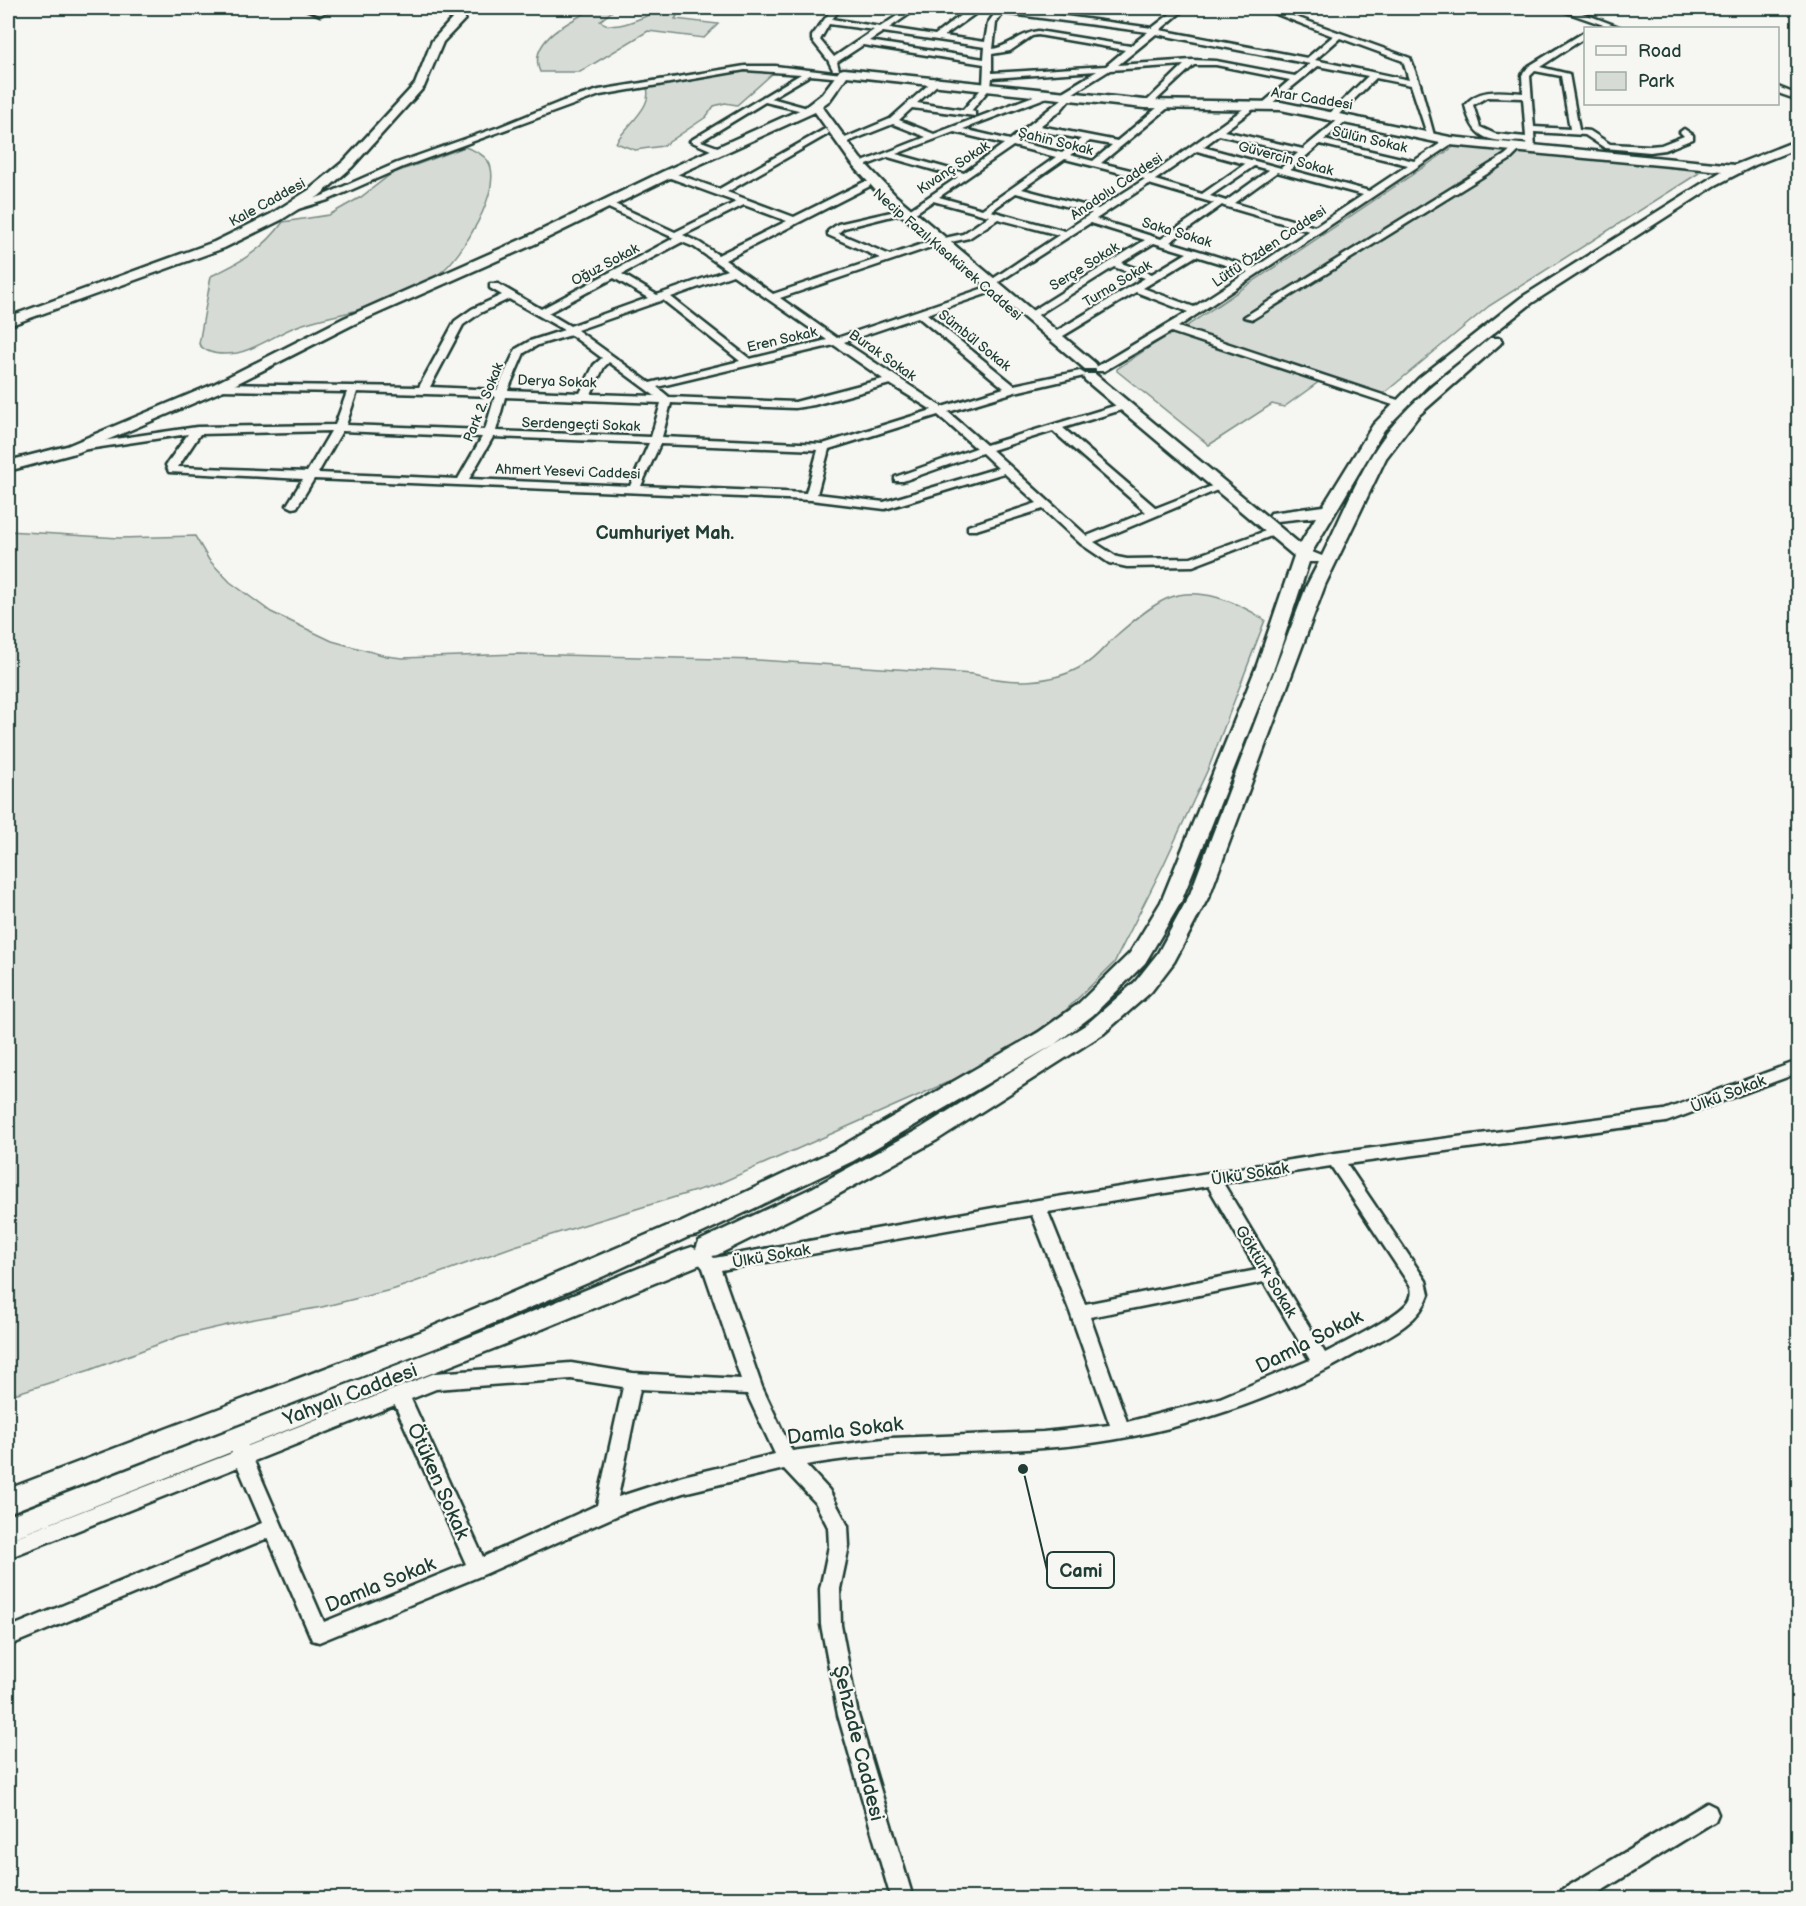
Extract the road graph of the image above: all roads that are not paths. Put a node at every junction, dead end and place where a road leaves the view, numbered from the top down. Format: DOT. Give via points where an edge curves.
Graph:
graph roads {
  1 [pos="307,8"];
  2 [pos="329,8"];
  3 [pos="459,8"];
  4 [pos="837,8"];
  5 [pos="914,8"];
  6 [pos="976,8"];
  7 [pos="1001,8"];
  8 [pos="1182,8"];
  9 [pos="1265,8"];
  10 [pos="1567,13"];
  11 [pos="827,21"];
  12 [pos="1598,27"];
  13 [pos="883,29"];
  14 [pos="1153,30"];
  15 [pos="1340,34"];
  16 [pos="1584,34"];
  17 [pos="937,37"];
  18 [pos="861,42"];
  19 [pos="988,48"];
  20 [pos="1131,49"];
  21 [pos="833,61"];
  22 [pos="988,62"];
  23 [pos="1192,62"];
  24 [pos="1312,62"];
  25 [pos="1110,67"];
  26 [pos="1532,68"];
  27 [pos="809,72"];
  28 [pos="843,74"];
  29 [pos="1374,75"];
  30 [pos="1296,79"];
  31 [pos="936,81"];
  32 [pos="987,81"];
  33 [pos="1416,84"];
  34 [pos="1779,90"];
  35 [pos="1047,94"];
  36 [pos="1065,96"];
  37 [pos="1527,96"];
  38 [pos="1779,98"];
  39 [pos="1798,98"];
  40 [pos="764,99"];
  41 [pos="1149,104"];
  42 [pos="911,105"];
  43 [pos="1166,105"];
  44 [pos="1260,105"];
  45 [pos="1798,106"];
  46 [pos="812,108"];
  47 [pos="965,113"];
  48 [pos="987,116"];
  49 [pos="1338,117"];
  50 [pos="893,121"];
  51 [pos="1032,127"];
  52 [pos="952,129"];
  53 [pos="1530,129"];
  54 [pos="825,132"];
  55 [pos="1218,132"];
  56 [pos="1575,132"];
  57 [pos="1684,132"];
  58 [pos="933,136"];
  59 [pos="1432,137"];
  60 [pos="1089,138"];
  61 [pos="842,141"];
  62 [pos="1319,141"];
  63 [pos="1450,141"];
  64 [pos="1011,143"];
  65 [pos="1119,144"];
  66 [pos="1531,144"];
  67 [pos="1798,144"];
  68 [pos="1196,148"];
  69 [pos="1518,148"];
  70 [pos="720,151"];
  71 [pos="1306,152"];
  72 [pos="1798,153"];
  73 [pos="886,154"];
  74 [pos="1063,156"];
  75 [pos="1252,163"];
  76 [pos="1094,164"];
  77 [pos="1416,164"];
  78 [pos="859,165"];
  79 [pos="1736,169"];
  80 [pos="1280,170"];
  81 [pos="668,174"];
  82 [pos="965,176"];
  83 [pos="1151,180"];
  84 [pos="867,184"];
  85 [pos="1015,190"];
  86 [pos="719,193"];
  87 [pos="1370,194"];
  88 [pos="1203,197"];
  89 [pos="932,198"];
  90 [pos="743,202"];
  91 [pos="1224,203"];
  92 [pos="607,204"];
  93 [pos="291,208"];
  94 [pos="983,212"];
  95 [pos="902,213"];
  96 [pos="1101,213"];
  97 [pos="997,215"];
  98 [pos="1090,220"];
  99 [pos="796,221"];
  100 [pos="1316,230"];
  101 [pos="1068,235"];
  102 [pos="679,236"];
  103 [pos="1158,241"];
  104 [pos="937,243"];
  105 [pos="1195,252"];
  106 [pos="889,258"];
  107 [pos="719,259"];
  108 [pos="1113,264"];
  109 [pos="735,271"];
  110 [pos="1255,271"];
  111 [pos="615,274"];
  112 [pos="1153,277"];
  113 [pos="494,286"];
  114 [pos="990,287"];
  115 [pos="1135,288"];
  116 [pos="510,295"];
  117 [pos="660,297"];
  118 [pos="774,297"];
  119 [pos="1195,311"];
  120 [pos="541,313"];
  121 [pos="919,313"];
  122 [pos="1029,316"];
  123 [pos="1250,317"];
  124 [pos="8,322"];
  125 [pos="1170,328"];
  126 [pos="571,330"];
  127 [pos="1054,337"];
  128 [pos="837,341"];
  129 [pos="609,357"];
  130 [pos="748,363"];
  131 [pos="1090,371"];
  132 [pos="891,380"];
  133 [pos="649,386"];
  134 [pos="219,387"];
  135 [pos="353,389"];
  136 [pos="1012,389"];
  137 [pos="423,390"];
  138 [pos="501,393"];
  139 [pos="584,397"];
  140 [pos="667,400"];
  141 [pos="1400,404"];
  142 [pos="1124,406"];
  143 [pos="939,410"];
  144 [pos="1056,427"];
  145 [pos="339,428"];
  146 [pos="197,430"];
  147 [pos="489,435"];
  148 [pos="655,442"];
  149 [pos="824,447"];
  150 [pos="984,448"];
  151 [pos="73,449"];
  152 [pos="8,466"];
  153 [pos="1006,469"];
  154 [pos="310,475"];
  155 [pos="899,479"];
  156 [pos="462,482"];
  157 [pos="1221,486"];
  158 [pos="634,489"];
  159 [pos="811,496"];
  160 [pos="1044,504"];
  161 [pos="293,505"];
  162 [pos="1328,510"];
  163 [pos="1154,513"];
  164 [pos="1276,524"];
  165 [pos="972,528"];
  166 [pos="1085,542"];
  167 [pos="1307,547"];
  168 [pos="1331,552"];
  169 [pos="1798,1067"];
  170 [pos="1335,1159"];
  171 [pos="1212,1179"];
  172 [pos="1038,1207"];
  173 [pos="684,1230"];
  174 [pos="703,1256"];
  175 [pos="1269,1274"];
  176 [pos="1079,1312"];
  177 [pos="1322,1364"];
  178 [pos="633,1382"];
  179 [pos="753,1387"];
  180 [pos="400,1395"];
  181 [pos="1121,1431"];
  182 [pos="239,1448"];
  183 [pos="787,1460"];
  184 [pos="8,1501"];
  185 [pos="605,1511"];
  186 [pos="273,1527"];
  187 [pos="8,1528"];
  188 [pos="8,1549"];
  189 [pos="478,1568"];
  190 [pos="8,1638"];
  191 [pos="1707,1814"];
  192 [pos="902,1899"];
  193 [pos="1570,1899"];
  1 -- 2 [label="street" via="320,13"];
  3 -- 93 [label="street, Kale Caddesi" via="459,19 436,45 420,85 340,173"];
  4 -- 11 [label="street"];
  5 -- 13 [label="street"];
  6 -- 7 [label="street"];
  6 -- 17 [label="street"];
  7 -- 14 [label="street"];
  7 -- 19 [label="street" via="990,29"];
  8 -- 14 [label="street, Kıvanç Sokak"];
  9 -- 15 [label="street"];
  10 -- 12 [label="street"];
  11 -- 13 [label="street"];
  11 -- 21 [label="street" via="816,38"];
  13 -- 17 [label="street"];
  13 -- 18 [label="street"];
  14 -- 20 [label="street, Kıvanç Sokak"];
  14 -- 24 [label="street"];
  15 -- 24 [label="street, Anadolu Caddesi"];
  15 -- 33 [label="street" via="1405,58"];
  16 -- 26 [label="street"];
  17 -- 19 [label="street"];
  18 -- 21 [label="street"];
  18 -- 22 [label="street"];
  19 -- 20 [label="street" via="1007,49 1038,33"];
  19 -- 22 [label="street"];
  20 -- 25 [label="street, Kıvanç Sokak"];
  21 -- 28 [label="street"];
  22 -- 32 [label="street"];
  23 -- 25 [label="street"];
  23 -- 30 [label="street"];
  23 -- 41 [label="street"];
  24 -- 29 [label="street"];
  24 -- 30 [label="street, Anadolu Caddesi"];
  25 -- 32 [label="street"];
  25 -- 36 [label="street, Kıvanç Sokak"];
  26 -- 37 [label="street" via="1526,77"];
  26 -- 56 [label="street" via="1565,74"];
  27 -- 28 [label="street"];
  27 -- 40 [label="street"];
  27 -- 93 [label="street" via="739,69 592,95"];
  28 -- 31 [label="street, Arar Caddesi"];
  28 -- 46 [label="street"];
  29 -- 33 [label="street"];
  29 -- 49 [label="street, Serçe Sokak"];
  30 -- 44 [label="street, Anadolu Caddesi"];
  31 -- 32 [label="street, Arar Caddesi"];
  31 -- 42 [label="street"];
  32 -- 35 [label="street, Arar Caddesi"];
  32 -- 47 [label="street"];
  33 -- 59 [label="street"];
  34 -- 39 [label="street"];
  35 -- 36 [label="street, Arar Caddesi"];
  35 -- 48 [label="street"];
  36 -- 41 [label="street, Arar Caddesi"];
  36 -- 51 [label="street, Kıvanç Sokak" via="1061,105"];
  37 -- 53 [label="street"];
  37 -- 66 [label="street" via="1484,95 1469,105 1477,129"];
  38 -- 45 [label="street"];
  40 -- 46 [label="street"];
  40 -- 70 [label="street" via="694,141"];
  41 -- 43 [label="street, Arar Caddesi"];
  42 -- 47 [label="street"];
  42 -- 50 [label="street"];
  43 -- 44 [label="street, Arar Caddesi"];
  43 -- 65 [label="street"];
  44 -- 49 [label="street, Arar Caddesi"];
  44 -- 55 [label="street, Anadolu Caddesi"];
  46 -- 54 [label="street, Necip Fazıl Kısakürek Caddesi"];
  46 -- 61 [label="street, Necip Fazıl Kısakürek Caddesi"];
  46 -- 70 [label="street"];
  47 -- 48 [label="street"];
  48 -- 52 [label="street"];
  49 -- 59 [label="street, Arar Caddesi"];
  49 -- 62 [label="street, Serçe Sokak"];
  50 -- 58 [label="street"];
  50 -- 61 [label="street"];
  51 -- 60 [label="street"];
  51 -- 64 [label="street, Kıvanç Sokak"];
  52 -- 58 [label="street"];
  52 -- 64 [label="street, Şahin Sokak"];
  53 -- 56 [label="street"];
  53 -- 66 [label="street"];
  54 -- 84 [label="street, Necip Fazıl Kısakürek Caddesi"];
  54 -- 86 [label="street"];
  55 -- 68 [label="street, Anadolu Caddesi"];
  55 -- 71 [label="street"];
  56 -- 57 [label="street" via="1591,134 1608,146 1654,149 1690,137"];
  58 -- 73 [label="street"];
  59 -- 63 [label="street, Arar Caddesi"];
  60 -- 65 [label="street"];
  60 -- 74 [label="street"];
  61 -- 78 [label="street, Necip Fazıl Kısakürek Caddesi"];
  62 -- 71 [label="street, Serçe Sokak"];
  62 -- 77 [label="street, Sülün Sokak"];
  63 -- 69 [label="street, Arar Caddesi"];
  63 -- 77 [label="street, Lütfü Özden Caddesi"];
  64 -- 74 [label="street, Şahin Sokak"];
  64 -- 82 [label="street, Kıvanç Sokak"];
  65 -- 76 [label="street"];
  66 -- 69 [label="street, Arar Caddesi"];
  66 -- 79 [label="street, Arar Caddesi"];
  67 -- 79 [label="street, Yahyalı Caddesi"];
  68 -- 75 [label="street, Güvercin Sokak"];
  68 -- 83 [label="street, Anadolu Caddesi"];
  69 -- 123 [label="street"];
  70 -- 81 [label="street"];
  71 -- 80 [label="street, Serçe Sokak"];
  72 -- 168 [label="street, Yahyalı Caddesi" via="1710,195 1564,291 1501,336 1426,400 1378,458"];
  73 -- 78 [label="street"];
  73 -- 82 [label="street"];
  74 -- 76 [label="street, Şahin Sokak"];
  74 -- 85 [label="street"];
  75 -- 80 [label="street, Güvercin Sokak"];
  75 -- 88 [label="street"];
  76 -- 83 [label="street, Şahin Sokak"];
  77 -- 87 [label="street, Lütfü Özden Caddesi"];
  78 -- 95 [label="street, Necip Fazıl Kısakürek Caddesi"];
  79 -- 141 [label="street, Yahyalı Caddesi" via="1660,213 1527,300"];
  80 -- 87 [label="street, Güvercin Sokak"];
  80 -- 91 [label="street, Serçe Sokak"];
  81 -- 86 [label="street"];
  81 -- 92 [label="street"];
  82 -- 89 [label="street, Kıvanç Sokak"];
  83 -- 88 [label="street, Şahin Sokak"];
  83 -- 96 [label="street, Anadolu Caddesi"];
  84 -- 95 [label="street, Necip Fazıl Kısakürek Caddesi"];
  84 -- 99 [label="street"];
  85 -- 94 [label="street"];
  85 -- 96 [label="street"];
  86 -- 90 [label="street"];
  87 -- 100 [label="street, Lütfü Özden Caddesi"];
  88 -- 91 [label="street, Şahin Sokak"];
  89 -- 94 [label="street"];
  89 -- 95 [label="street, Kıvanç Sokak"];
  90 -- 99 [label="street"];
  90 -- 102 [label="street, Oğuz Sokak"];
  91 -- 100 [label="street, Şahin Sokak"];
  91 -- 103 [label="street, Serçe Sokak"];
  92 -- 102 [label="street, Burak Sokak"];
  92 -- 134 [label="street" via="349,321"];
  93 -- 124 [label="street, Kale Caddesi" via="200,253"];
  94 -- 97 [label="street"];
  95 -- 104 [label="street, Necip Fazıl Kısakürek Caddesi"];
  95 -- 106 [label="street, Kıvanç Sokak" via="841,226 831,233"];
  96 -- 98 [label="street, Anadolu Caddesi"];
  97 -- 101 [label="street"];
  97 -- 104 [label="street" via="970,234"];
  98 -- 101 [label="street, Anadolu Caddesi"];
  98 -- 103 [label="street, Saka Sokak"];
  99 -- 107 [label="street"];
  100 -- 110 [label="street, Lütfü Özden Caddesi"];
  101 -- 114 [label="street, Anadolu Caddesi"];
  102 -- 107 [label="street, Burak Sokak"];
  102 -- 111 [label="street, Oğuz Sokak"];
  103 -- 105 [label="street, Saka Sokak"];
  103 -- 108 [label="street, Serçe Sokak"];
  104 -- 106 [label="street"];
  104 -- 114 [label="street, Necip Fazıl Kısakürek Caddesi"];
  105 -- 110 [label="street, Saka Sokak"];
  105 -- 112 [label="street, Turna Sokak"];
  106 -- 118 [label="street"];
  107 -- 109 [label="street, Burak Sokak"];
  108 -- 112 [label="street"];
  108 -- 122 [label="street, Serçe Sokak"];
  109 -- 117 [label="street, Park 2. Sokak"];
  109 -- 118 [label="street, Burak Sokak"];
  110 -- 119 [label="street, Lütfü Özden Caddesi"];
  111 -- 117 [label="street"];
  111 -- 120 [label="street, Oğuz Sokak"];
  112 -- 115 [label="street, Turna Sokak"];
  113 -- 116 [label="street"];
  114 -- 121 [label="street, Eren Sokak"];
  114 -- 122 [label="street, Necip Fazıl Kısakürek Caddesi"];
  114 -- 131 [label="street, Necip Fazıl Kısakürek Caddesi"];
  115 -- 119 [label="street"];
  115 -- 127 [label="street, Turna Sokak"];
  116 -- 120 [label="street"];
  116 -- 137 [label="street" via="459,323"];
  117 -- 126 [label="street, Park 2. Sokak"];
  117 -- 130 [label="street"];
  118 -- 128 [label="street, Burak Sokak"];
  119 -- 125 [label="street, Lütfü Özden Caddesi"];
  120 -- 126 [label="street"];
  121 -- 128 [label="street, Eren Sokak"];
  121 -- 136 [label="street, Sümbül Sokak"];
  122 -- 127 [label="street, Necip Fazıl Kısakürek Caddesi"];
  125 -- 131 [label="street, Lütfü Özden Caddesi"];
  125 -- 141 [label="street"];
  126 -- 129 [label="street"];
  126 -- 138 [label="street, Park 2. Sokak" via="523,349"];
  127 -- 131 [label="street, Necip Fazıl Kısakürek Caddesi"];
  128 -- 130 [label="street, Eren Sokak"];
  128 -- 132 [label="street, Burak Sokak"];
  129 -- 133 [label="street"];
  129 -- 139 [label="street" via="599,364"];
  130 -- 133 [label="street, Eren Sokak"];
  131 -- 136 [label="street, Serdengeçti Sokak"];
  131 -- 142 [label="street, Necip Fazıl Kısakürek Caddesi"];
  131 -- 164 [label="street, Necip Fazıl Kısakürek Caddesi"];
  132 -- 140 [label="street, Derya Sokak" via="801,405"];
  132 -- 143 [label="street, Burak Sokak"];
  133 -- 140 [label="street"];
  134 -- 135 [label="street, Derya Sokak"];
  134 -- 151 [label="street"];
  135 -- 137 [label="street, Derya Sokak"];
  135 -- 145 [label="street"];
  136 -- 143 [label="street, Serdengeçti Sokak"];
  137 -- 138 [label="street, Derya Sokak"];
  138 -- 139 [label="street, Derya Sokak"];
  138 -- 147 [label="street, Park 2. Sokak"];
  139 -- 140 [label="street, Derya Sokak"];
  140 -- 148 [label="street"];
  141 -- 162 [label="street, Yahyalı Caddesi" via="1378,428"];
  142 -- 144 [label="street"];
  142 -- 157 [label="street, Necip Fazıl Kısakürek Caddesi"];
  143 -- 149 [label="street, Serdengeçti Sokak"];
  143 -- 150 [label="street, Burak Sokak"];
  144 -- 150 [label="street"];
  144 -- 163 [label="street"];
  145 -- 146 [label="street, Serdengeçti Sokak"];
  145 -- 147 [label="street, Serdengeçti Sokak"];
  145 -- 154 [label="street"];
  146 -- 151 [label="street, Serdengeçti Sokak"];
  146 -- 154 [label="street, Ahmert Yesevi Caddesi" via="172,465 173,470"];
  147 -- 148 [label="street, Serdengeçti Sokak"];
  147 -- 156 [label="street, Park 2. Sokak"];
  148 -- 149 [label="street, Serdengeçti Sokak"];
  148 -- 158 [label="street"];
  149 -- 159 [label="street"];
  150 -- 153 [label="street, Burak Sokak"];
  150 -- 155 [label="street"];
  151 -- 152 [label="street"];
  153 -- 159 [label="street, Ahmert Yesevi Caddesi" via="885,506"];
  153 -- 160 [label="street, Burak Sokak"];
  154 -- 156 [label="street, Ahmert Yesevi Caddesi"];
  154 -- 161 [label="street"];
  156 -- 158 [label="street, Ahmert Yesevi Caddesi"];
  157 -- 163 [label="street"];
  157 -- 164 [label="street, Necip Fazıl Kısakürek Caddesi"];
  158 -- 159 [label="street, Ahmert Yesevi Caddesi"];
  160 -- 165 [label="street"];
  160 -- 166 [label="street, Burak Sokak"];
  162 -- 164 [label="street"];
  162 -- 167 [label="street, Yahyalı Caddesi"];
  163 -- 166 [label="street"];
  164 -- 166 [label="street, Burak Sokak" via="1193,562 1119,562"];
  164 -- 167 [label="street, Necip Fazıl Kısakürek Caddesi"];
  167 -- 168 [label="street"];
  167 -- 173 [label="street, Yahyalı Caddesi" via="1266,665 1183,877 1154,933 1127,972 1085,1010 1016,1057 845,1155"];
  168 -- 174 [label="street, Yahyalı Caddesi" via="1200,894 1167,957 1143,987 1095,1029 929,1134"];
  169 -- 170 [label="street, Ülkü Sokak" via="1666,1116"];
  170 -- 171 [label="street, Ülkü Sokak"];
  170 -- 177 [label="street, Damla Sokak" via="1420,1286 1422,1295 1414,1308"];
  171 -- 172 [label="street, Ülkü Sokak"];
  171 -- 175 [label="street, Göktürk Sokak"];
  172 -- 174 [label="street, Ülkü Sokak"];
  172 -- 176 [label="street"];
  173 -- 174 [label="street" via="672,1242 675,1252"];
  173 -- 184 [label="street, Yahyalı Caddesi" via="431,1338"];
  174 -- 179 [label="street"];
  174 -- 182 [label="street, Yahyalı Caddesi"];
  175 -- 176 [label="street"];
  175 -- 177 [label="street, Göktürk Sokak"];
  176 -- 181 [label="street"];
  177 -- 181 [label="street, Damla Sokak" via="1212,1408"];
  178 -- 179 [label="street"];
  178 -- 180 [label="street" via="571,1371 435,1381"];
  178 -- 185 [label="street"];
  179 -- 183 [label="street"];
  180 -- 182 [label="street"];
  180 -- 189 [label="street, Ötüken Sokak"];
  181 -- 183 [label="street, Damla Sokak" via="1057,1439 892,1446"];
  182 -- 186 [label="street, Damla Sokak"];
  182 -- 187 [label="street, Yahyalı Caddesi"];
  182 -- 188 [label="street"];
  183 -- 185 [label="street, Damla Sokak" via="691,1483"];
  183 -- 192 [label="street, Şehzade Caddesi" via="817,1489 838,1526 839,1546 830,1589 831,1624 848,1715"];
  185 -- 189 [label="street, Damla Sokak"];
  186 -- 189 [label="street, Damla Sokak" via="318,1633"];
  186 -- 190 [label="street"];
  191 -- 193 [label="street"];
}
